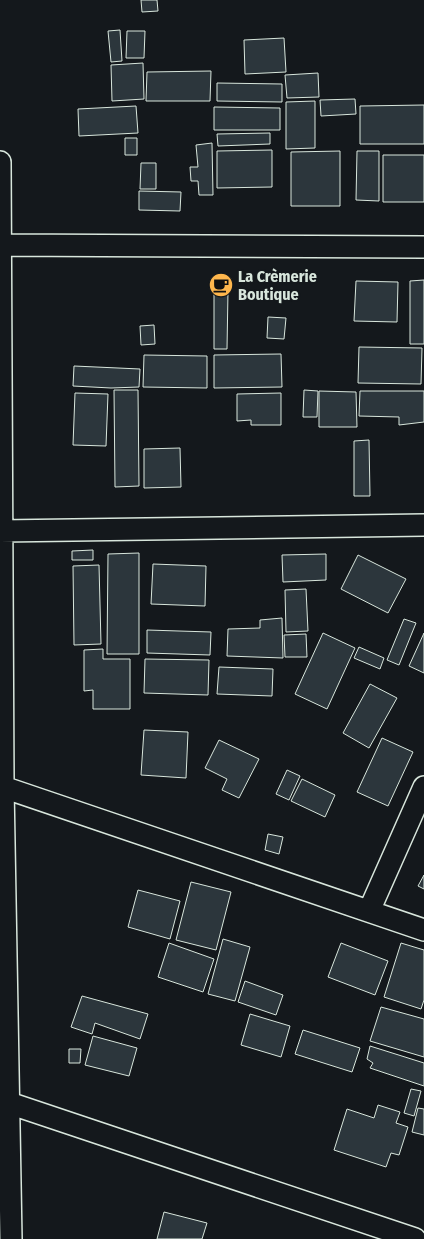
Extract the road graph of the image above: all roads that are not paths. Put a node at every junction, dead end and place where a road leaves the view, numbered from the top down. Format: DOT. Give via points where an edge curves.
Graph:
graph roads {
  1 [pos="0,162"];
  2 [pos="0,245"];
  3 [pos="424,247"];
  4 [pos="424,525"];
  5 [pos="1,531"];
  6 [pos="1,786"];
  7 [pos="424,787"];
  8 [pos="369,912"];
  9 [pos="424,930"];
  10 [pos="4,1102"];
  11 [pos="11,1239"];
  12 [pos="415,1239"];
  1 -- 2 [label="street"];
  2 -- 3 [label="street"];
  2 -- 5 [label="street"];
  4 -- 5 [label="street"];
  5 -- 6 [label="street"];
  6 -- 8 [label="street"];
  6 -- 10 [label="street"];
  7 -- 8 [label="street"];
  8 -- 9 [label="street"];
  10 -- 11 [label="street"];
  10 -- 12 [label="street"];
}
